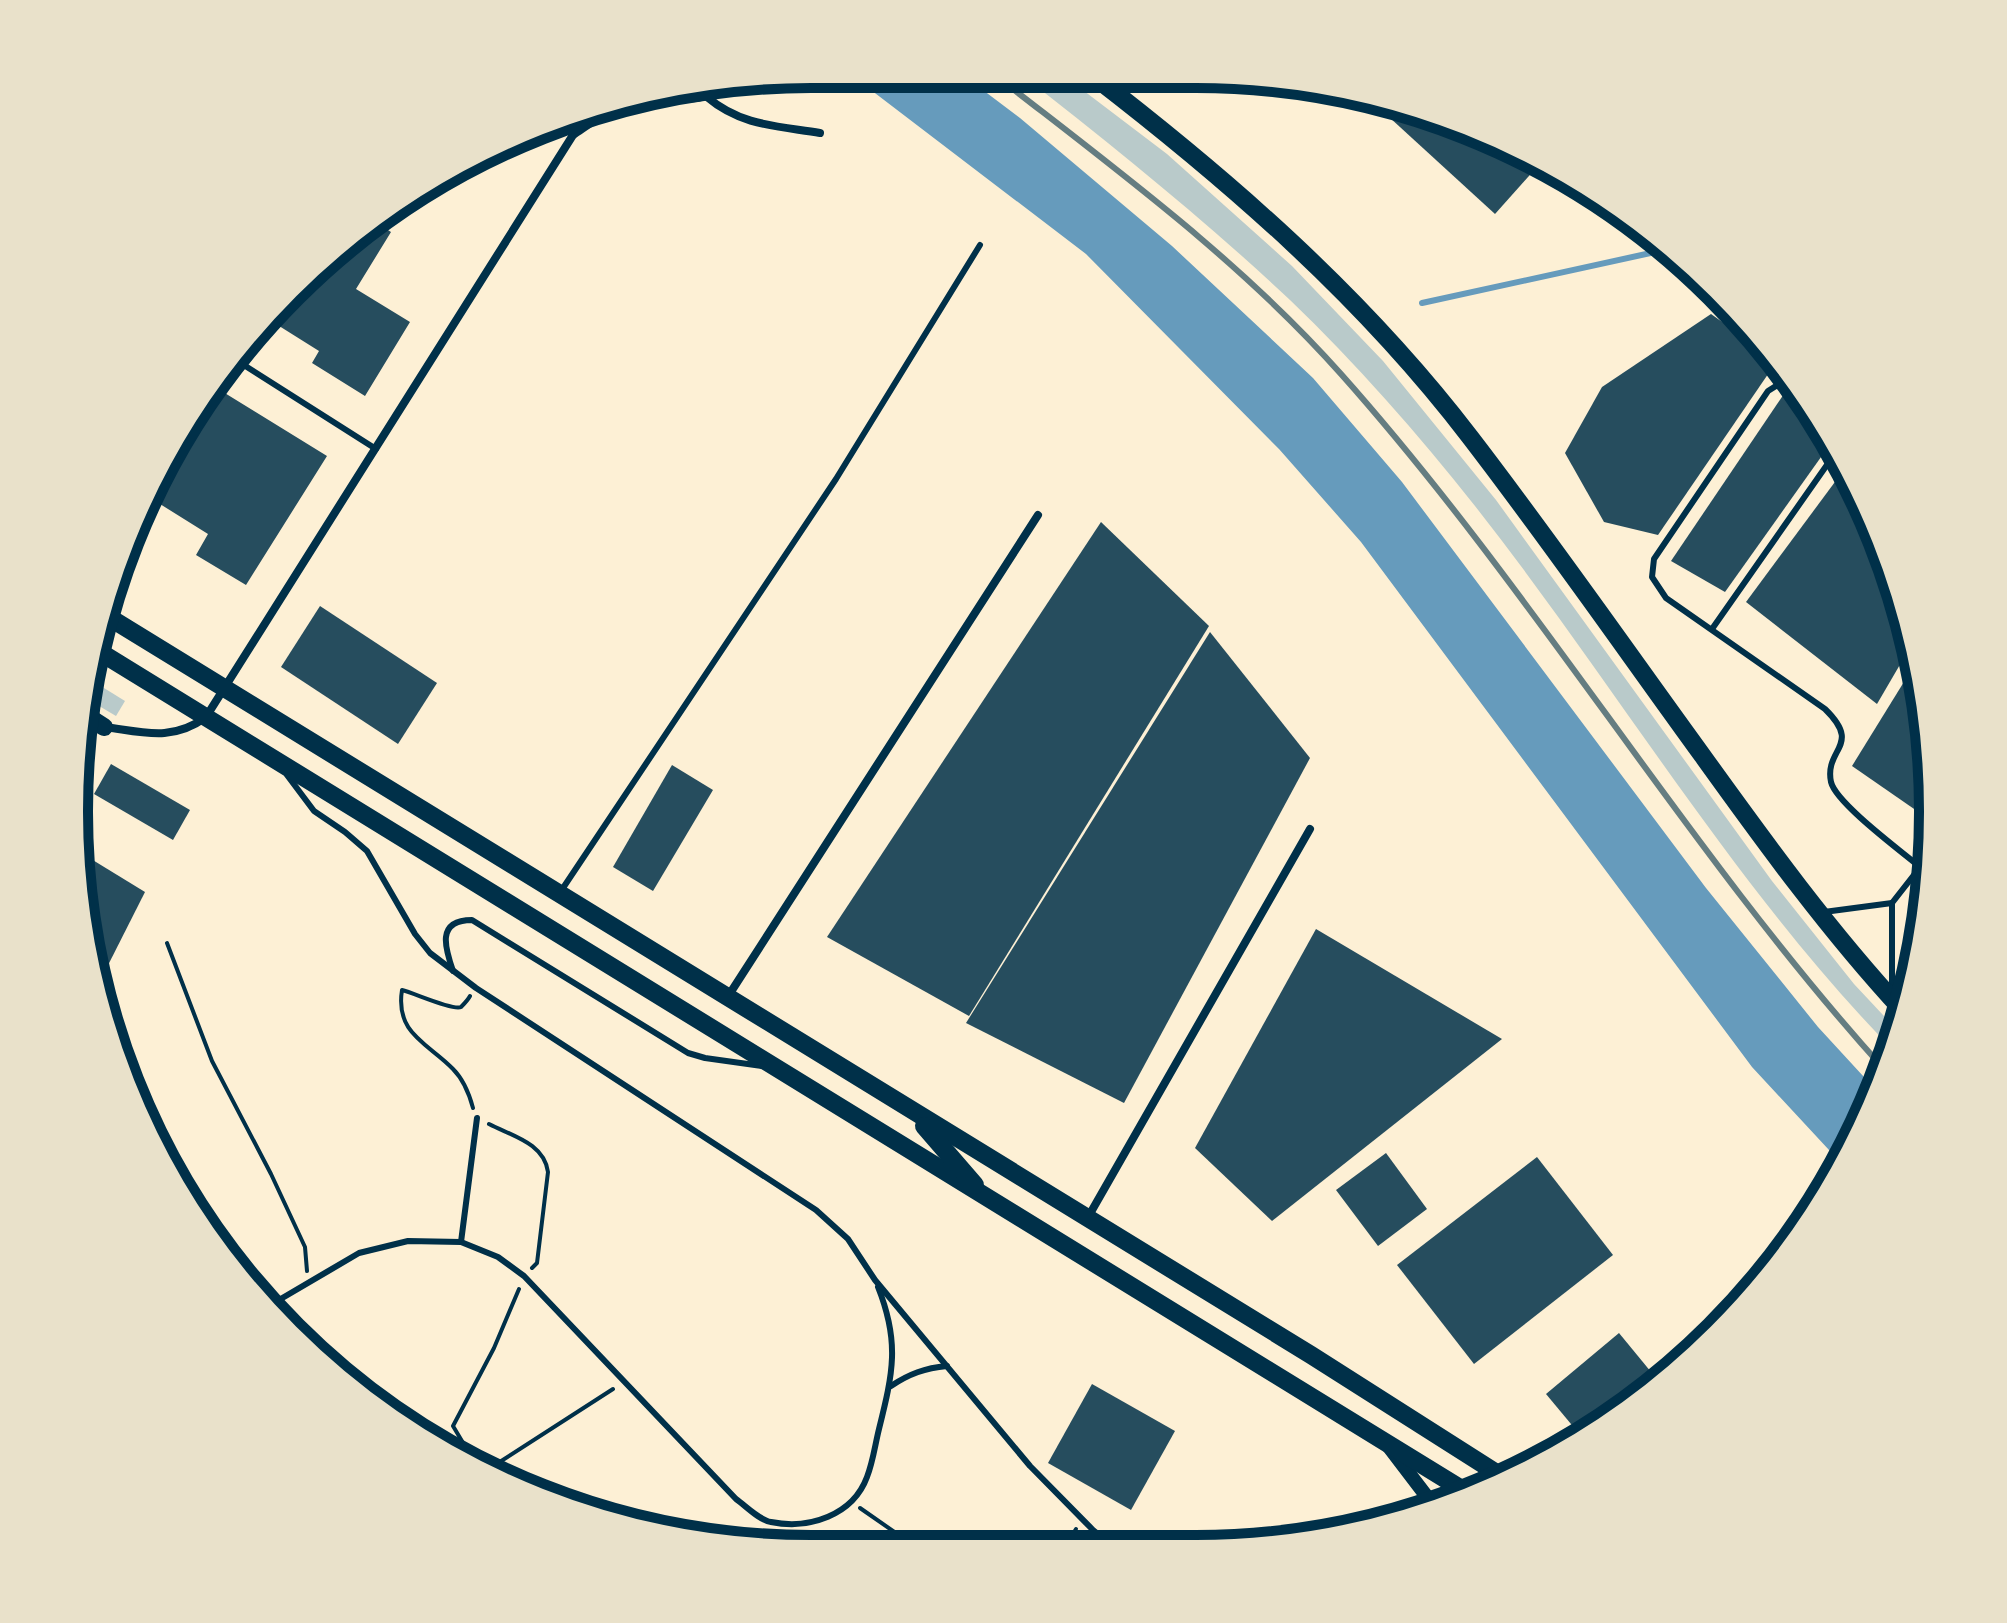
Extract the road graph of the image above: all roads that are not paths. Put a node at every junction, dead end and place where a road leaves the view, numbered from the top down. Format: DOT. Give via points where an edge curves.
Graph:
graph roads {
  1 [pos="1108,88"];
  2 [pos="707,97"];
  3 [pos="686,99"];
  4 [pos="595,121"];
  5 [pos="579,126"];
  6 [pos="820,133"];
  7 [pos="573,135"];
  8 [pos="980,245"];
  9 [pos="243,365"];
  10 [pos="1779,384"];
  11 [pos="376,449"];
  12 [pos="1829,463"];
  13 [pos="1038,515"];
  14 [pos="114,620"];
  15 [pos="1712,629"];
  16 [pos="105,655"];
  17 [pos="224,689"];
  18 [pos="206,717"];
  19 [pos="95,726"];
  20 [pos="271,757"];
  21 [pos="1310,829"];
  22 [pos="1917,864"];
  23 [pos="1916,872"];
  24 [pos="559,894"];
  25 [pos="1892,903"];
  26 [pos="1818,913"];
  27 [pos="453,971"];
  28 [pos="1897,987"];
  29 [pos="727,998"];
  30 [pos="1894,1000"];
  31 [pos="773,1068"];
  32 [pos="911,1111"];
  33 [pos="477,1118"];
  34 [pos="987,1200"];
  35 [pos="1087,1219"];
  36 [pos="461,1242"];
  37 [pos="875,1280"];
  38 [pos="278,1300"];
  39 [pos="947,1366"];
  40 [pos="890,1386"];
  41 [pos="1386,1443"];
  42 [pos="1493,1470"];
  43 [pos="1457,1486"];
  44 [pos="1427,1497"];
  45 [pos="1100,1535"];
  1 -- 26 [label="highway" via="1282,232 1400,352 1469,436"];
  2 -- 3 [label="street"];
  2 -- 6 [label="street" via="749,121"];
  4 -- 7 [label="street"];
  5 -- 7 [label="street"];
  7 -- 11 [label="street"];
  8 -- 24 [label="lane" via="836,479"];
  9 -- 11 [label="lane"];
  10 -- 15 [label="lane" via="1768,391 1654,559 1652,577 1666,598"];
  11 -- 17 [label="street"];
  12 -- 15 [label="lane"];
  13 -- 29 [label="street"];
  14 -- 17 [label="highway"];
  15 -- 22 [label="lane" via="1839,723 1843,740 1831,766 1831,783 1842,801"];
  16 -- 18 [label="highway"];
  17 -- 18 [label="street"];
  17 -- 24 [label="highway"];
  18 -- 19 [label="street" via="169,733"];
  18 -- 20 [label="highway"];
  20 -- 27 [label="lane" via="314,811 367,851 415,934"];
  20 -- 31 [label="highway"];
  21 -- 35 [label="street"];
  23 -- 25 [label="lane"];
  24 -- 29 [label="highway"];
  25 -- 26 [label="lane"];
  25 -- 28 [label="lane"];
  26 -- 30 [label="highway"];
  27 -- 31 [label="lane" via="444,938 460,920 472,920 688,1053"];
  27 -- 37 [label="lane" via="816,1210 848,1239"];
  29 -- 32 [label="highway"];
  31 -- 34 [label="highway"];
  32 -- 34 [label="highway"];
  32 -- 35 [label="highway"];
  33 -- 36 [label="lane"];
  34 -- 41 [label="highway"];
  35 -- 42 [label="highway"];
  36 -- 38 [label="lane" via="408,1241 359,1253"];
  36 -- 40 [label="lane" via="498,1257 524,1276 736,1499 769,1522 807,1524 852,1502 867,1479"];
  37 -- 39 [label="lane"];
  37 -- 40 [label="lane" via="889,1314 894,1351"];
  39 -- 40 [label="lane" via="926,1368"];
  39 -- 45 [label="lane" via="1030,1466"];
  41 -- 43 [label="highway"];
  41 -- 44 [label="street"];
}
